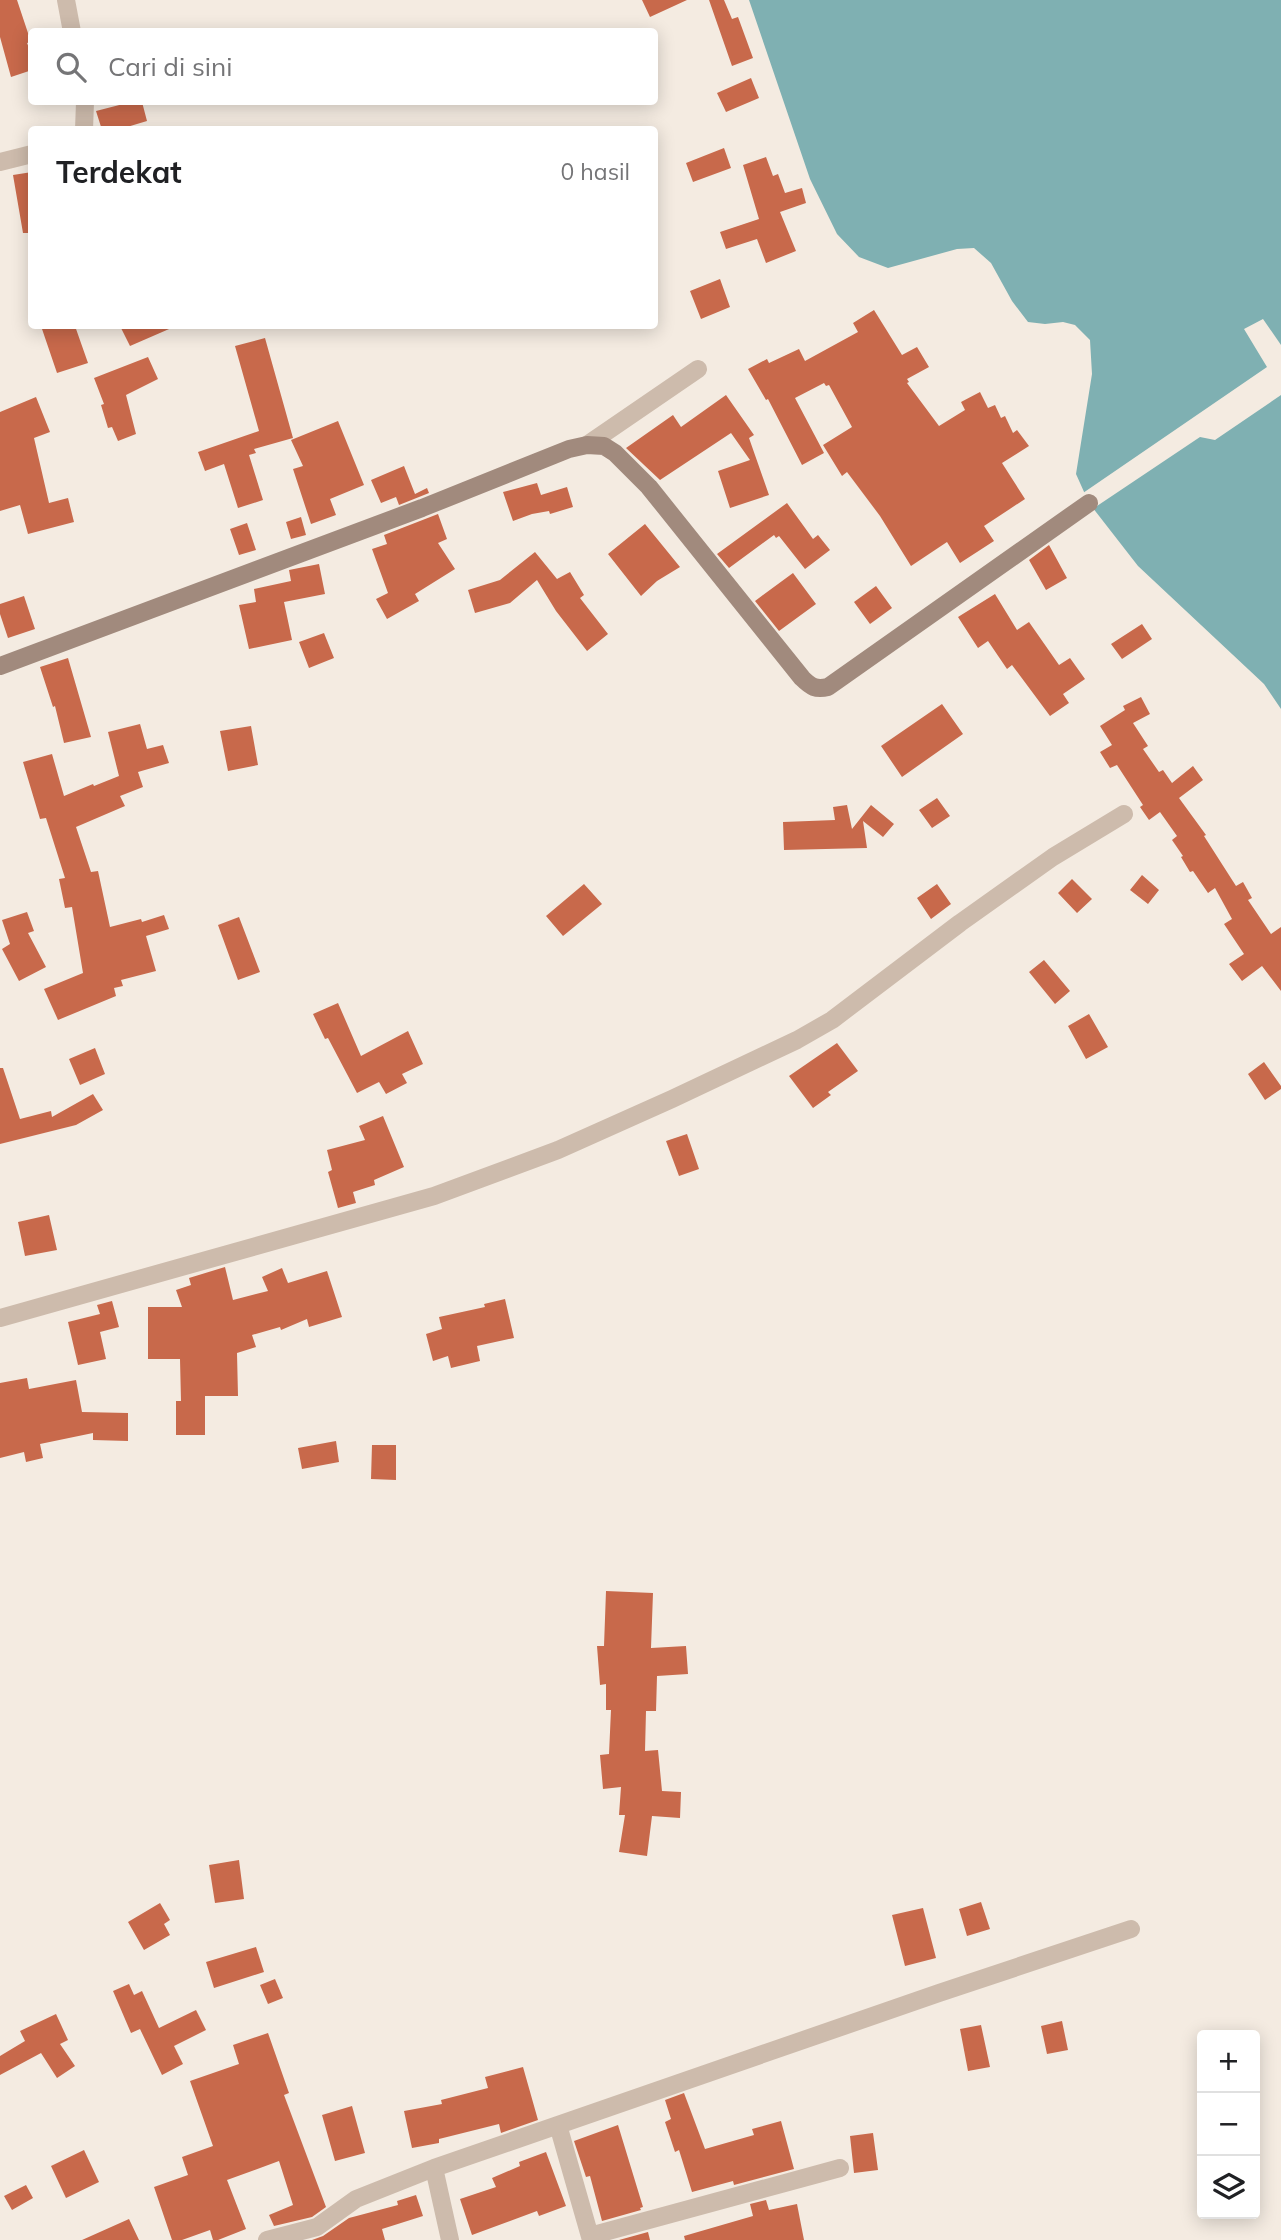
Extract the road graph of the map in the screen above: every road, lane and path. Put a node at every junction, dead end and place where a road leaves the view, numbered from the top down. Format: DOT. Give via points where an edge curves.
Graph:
graph roads {
  1 [pos="66,0"];
  2 [pos="71,28"];
  3 [pos="85,105"];
  4 [pos="84,126"];
  5 [pos="28,155"];
  6 [pos="0,162"];
  7 [pos="698,369"];
  8 [pos="587,444"];
  9 [pos="1089,503"];
  10 [pos="0,666"];
  11 [pos="1124,814"];
  12 [pos="0,1318"];
  13 [pos="1131,1929"];
  14 [pos="558,2125"];
  15 [pos="434,2168"];
  16 [pos="841,2168"];
  17 [pos="591,2238"];
  18 [pos="267,2240"];
  19 [pos="450,2240"];
  1 -- 2 [label="street"];
  3 -- 4 [label="street"];
  5 -- 6 [label="street"];
  7 -- 8 [label="street"];
  8 -- 9 [label="street" via="615,453 649,487 802,678 820,689"];
  8 -- 10 [label="street"];
  11 -- 12 [label="street" via="1034,870 832,1020 672,1099 558,1150 434,1196"];
  13 -- 14 [label="street"];
  14 -- 15 [label="street"];
  14 -- 17 [label="street"];
  15 -- 18 [label="street" via="356,2199 317,2227"];
  15 -- 19 [label="street"];
  16 -- 17 [label="street"];
}
